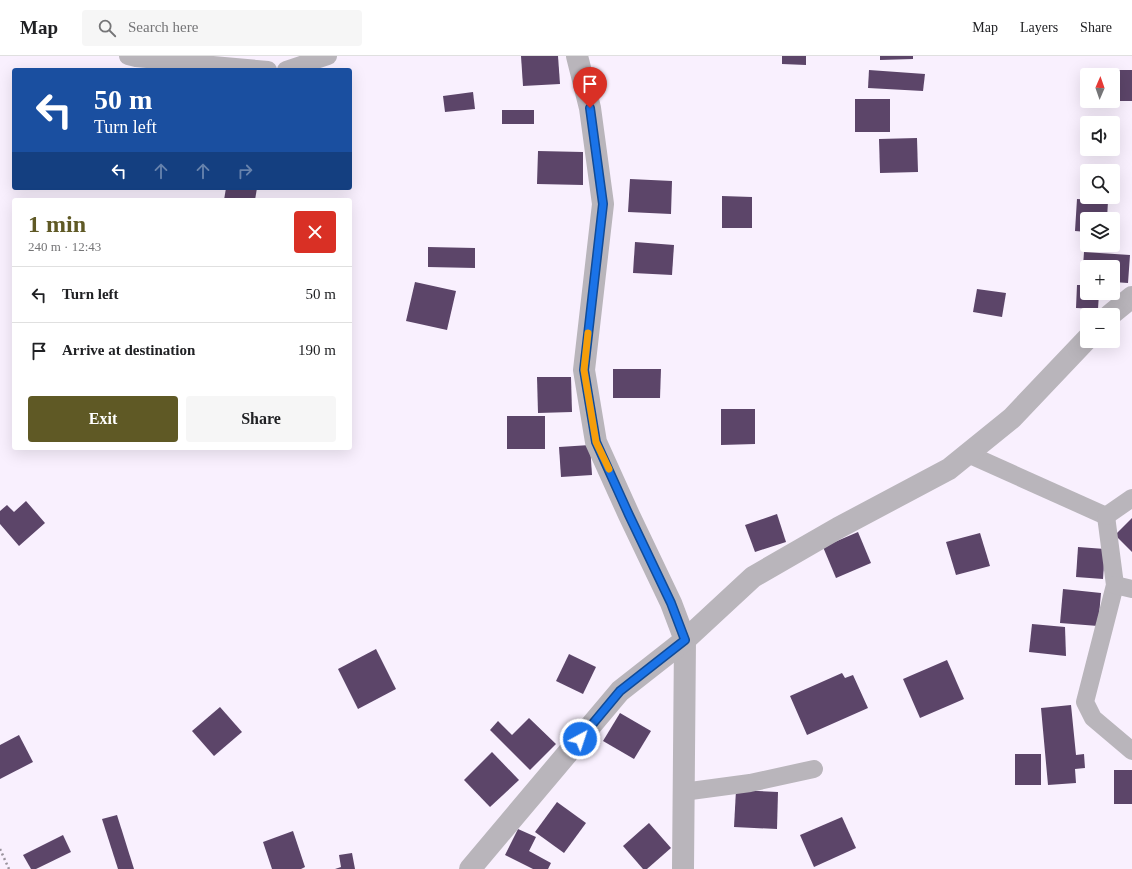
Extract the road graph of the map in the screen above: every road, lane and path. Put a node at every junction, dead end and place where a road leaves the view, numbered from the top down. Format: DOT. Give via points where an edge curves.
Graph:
graph roads {
  1 [pos="128,56"];
  2 [pos="328,56"];
  3 [pos="577,56"];
  4 [pos="246,68"];
  5 [pos="292,68"];
  6 [pos="1132,297"];
  7 [pos="1119,308"];
  8 [pos="1080,346"];
  9 [pos="968,454"];
  10 [pos="1132,498"];
  11 [pos="1106,516"];
  12 [pos="1124,587"];
  13 [pos="685,640"];
  14 [pos="1132,751"];
  15 [pos="814,768"];
  16 [pos="683,792"];
  17 [pos="0,848"];
  18 [pos="9,869"];
  19 [pos="470,869"];
  20 [pos="683,869"];
  1 -- 4 [label="street"];
  2 -- 5 [label="street"];
  3 -- 13 [label="street" via="590,108 603,204 584,370 596,442 671,603"];
  6 -- 7 [label="street"];
  8 -- 9 [label="street" via="1012,418"];
  9 -- 11 [label="street"];
  9 -- 13 [label="street" via="949,469 753,577"];
  10 -- 11 [label="street"];
  11 -- 12 [label="street"];
  12 -- 14 [label="street" via="1085,702 1093,718"];
  13 -- 16 [label="street"];
  13 -- 19 [label="street" via="620,691"];
  15 -- 16 [label="street" via="750,783"];
  16 -- 20 [label="street"];
  17 -- 18 [label="path"];
}
